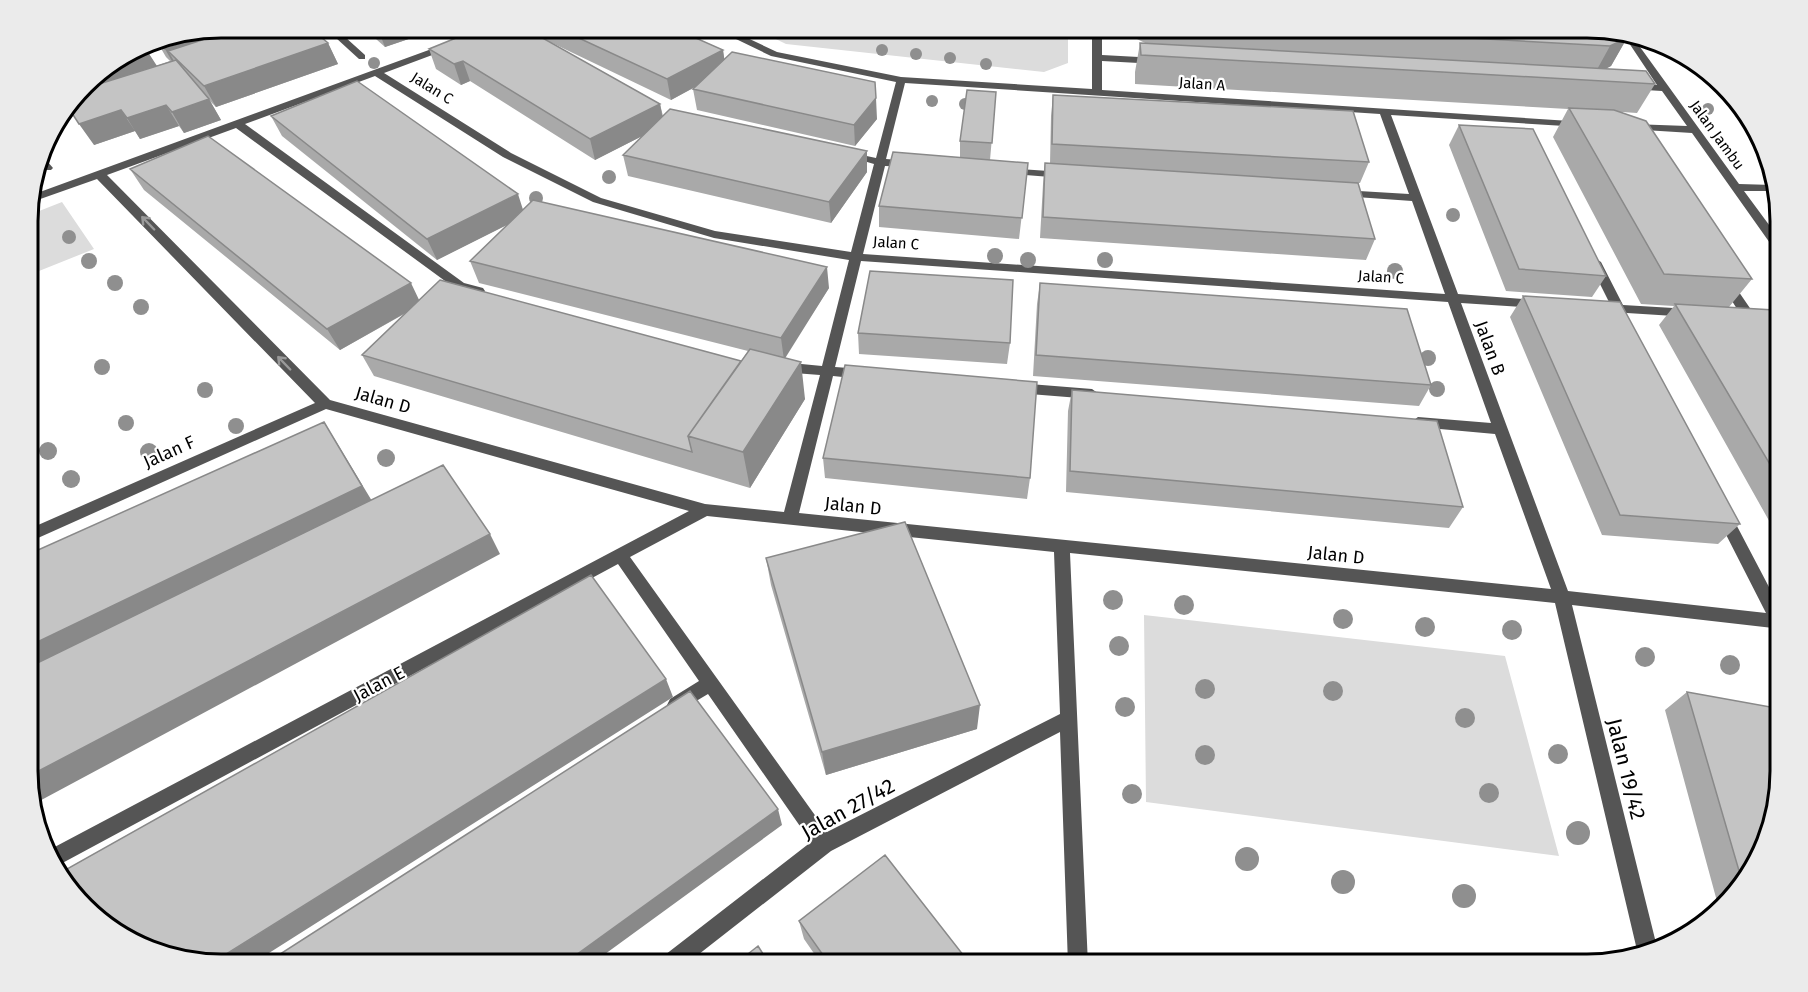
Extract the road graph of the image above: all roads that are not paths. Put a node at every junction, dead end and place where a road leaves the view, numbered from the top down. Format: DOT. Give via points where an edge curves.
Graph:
graph roads {
  1 [pos="341,38"];
  2 [pos="523,38"];
  3 [pos="740,38"];
  4 [pos="1097,38"];
  5 [pos="454,44"];
  6 [pos="1633,44"];
  7 [pos="543,48"];
  8 [pos="362,57"];
  9 [pos="1097,58"];
  10 [pos="1168,62"];
  11 [pos="377,73"];
  12 [pos="901,80"];
  13 [pos="1617,86"];
  14 [pos="1665,88"];
  15 [pos="1097,92"];
  16 [pos="1384,110"];
  17 [pos="236,123"];
  18 [pos="1592,124"];
  19 [pos="1695,130"];
  20 [pos="1627,131"];
  21 [pos="834,152"];
  22 [pos="879,162"];
  23 [pos="927,165"];
  24 [pos="998,170"];
  25 [pos="99,174"];
  26 [pos="1070,175"];
  27 [pos="1737,187"];
  28 [pos="1767,188"];
  29 [pos="1333,193"];
  30 [pos="39,196"];
  31 [pos="1416,198"];
  32 [pos="1770,235"];
  33 [pos="1587,246"];
  34 [pos="856,257"];
  35 [pos="1718,270"];
  36 [pos="494,296"];
  37 [pos="1452,298"];
  38 [pos="1547,304"];
  39 [pos="1594,307"];
  40 [pos="1618,309"];
  41 [pos="1701,314"];
  42 [pos="1748,317"];
  43 [pos="1629,330"];
  44 [pos="769,366"];
  45 [pos="826,371"];
  46 [pos="873,375"];
  47 [pos="1004,386"];
  48 [pos="1110,396"];
  49 [pos="325,404"];
  50 [pos="1406,421"];
  51 [pos="1500,429"];
  52 [pos="1714,497"];
  53 [pos="705,510"];
  54 [pos="790,519"];
  55 [pos="38,532"];
  56 [pos="1062,547"];
  57 [pos="620,555"];
  58 [pos="1562,597"];
  59 [pos="1770,605"];
  60 [pos="1770,623"];
  61 [pos="710,683"];
  62 [pos="660,715"];
  63 [pos="1067,719"];
  64 [pos="824,844"];
  65 [pos="58,856"];
  66 [pos="1646,945"];
  67 [pos="682,954"];
  68 [pos="1078,954"];
  1 -- 8 [label="street"];
  2 -- 7 [label="street"];
  3 -- 12 [label="street, Jalan A" via="774,54"];
  4 -- 9 [label="street"];
  5 -- 11 [label="street"];
  6 -- 14 [label="street, Jalan Jambu"];
  9 -- 10 [label="street, Jalan A"];
  9 -- 15 [label="street"];
  11 -- 17 [label="street"];
  11 -- 34 [label="street, Jalan C" via="507,155 597,200 714,234"];
  12 -- 15 [label="street, Jalan A"];
  12 -- 22 [label="street"];
  13 -- 14 [label="street"];
  14 -- 19 [label="street, Jalan Jambu"];
  15 -- 16 [label="street, Jalan A"];
  16 -- 18 [label="street, Jalan A" via="1527,125"];
  16 -- 31 [label="street, Jalan B"];
  17 -- 25 [label="street"];
  17 -- 36 [label="street" via="460,286"];
  19 -- 20 [label="street"];
  19 -- 27 [label="street, Jalan Jambu"];
  21 -- 22 [label="street"];
  22 -- 23 [label="street"];
  22 -- 34 [label="street"];
  24 -- 26 [label="street"];
  25 -- 30 [label="street"];
  49 -- 25 [label="street, Jalan D, one-way"];
  27 -- 28 [label="street"];
  27 -- 32 [label="street, Jalan Jambu"];
  29 -- 31 [label="street"];
  31 -- 37 [label="street, Jalan B"];
  33 -- 40 [label="street"];
  34 -- 37 [label="street, Jalan C"];
  34 -- 45 [label="street"];
  35 -- 42 [label="street"];
  37 -- 38 [label="street, Jalan C"];
  37 -- 51 [label="street, Jalan B"];
  39 -- 40 [label="street"];
  40 -- 41 [label="street"];
  40 -- 43 [label="street"];
  44 -- 45 [label="street"];
  45 -- 46 [label="street"];
  45 -- 54 [label="street"];
  47 -- 48 [label="street"];
  49 -- 53 [label="street, Jalan D"];
  49 -- 55 [label="street, Jalan F"];
  50 -- 51 [label="street"];
  51 -- 58 [label="street, Jalan B"];
  52 -- 59 [label="street"];
  53 -- 54 [label="street, Jalan D"];
  53 -- 57 [label="street, Jalan E"];
  54 -- 56 [label="street, Jalan D"];
  56 -- 58 [label="street, Jalan D"];
  56 -- 63 [label="street"];
  57 -- 61 [label="street"];
  57 -- 65 [label="street, Jalan E"];
  58 -- 60 [label="street, Jalan D"];
  58 -- 66 [label="street, Jalan 19/42"];
  61 -- 62 [label="street"];
  61 -- 64 [label="street"];
  63 -- 64 [label="street, Jalan 27/42"];
  63 -- 68 [label="street"];
  64 -- 67 [label="street, Jalan 27/42"];
}
